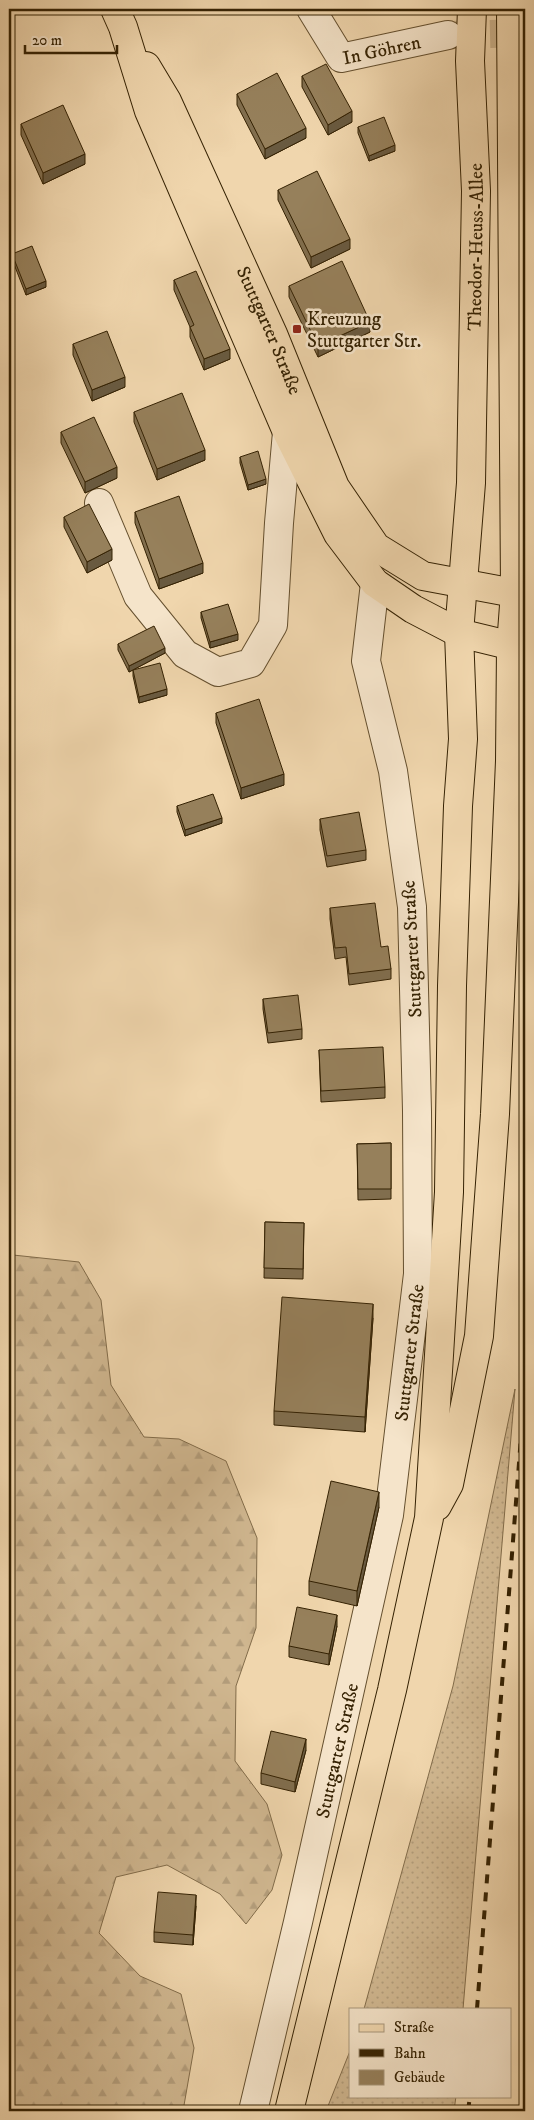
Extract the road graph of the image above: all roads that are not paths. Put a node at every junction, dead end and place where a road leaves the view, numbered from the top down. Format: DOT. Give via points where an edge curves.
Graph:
graph roads {
  1 [pos="311,9"];
  2 [pos="472,9"];
  3 [pos="511,9"];
  4 [pos="119,18"];
  5 [pos="448,35"];
  6 [pos="287,432"];
  7 [pos="99,503"];
  8 [pos="462,583"];
  9 [pos="375,584"];
  10 [pos="520,593"];
  11 [pos="459,633"];
  12 [pos="518,648"];
  13 [pos="430,1518"];
  14 [pos="253,2111"];
  15 [pos="288,2111"];
  1 -- 5 [label="street, In Göhren" via="341,58"];
  2 -- 8 [label="main road, Theodor-Heuss-Allee" via="470,61 476,191 471,483"];
  3 -- 10 [label="main road, Theodor-Heuss-Allee"];
  4 -- 6 [label="main road, Stuttgarter Straße" via="149,111"];
  4 -- 8 [label="main road, Stuttgarter Straße" via="167,101 273,334 335,487 376,547 422,576"];
  6 -- 7 [label="street, Stuttgarter Straße" via="273,626 252,663 218,672 185,654 138,596"];
  6 -- 9 [label="main road, Stuttgarter Straße" via="338,534"];
  8 -- 10 [label="main road, Stuttgarter Straße"];
  8 -- 11 [label="main road, Theodor-Heuss-Allee"];
  9 -- 11 [label="main road, Stuttgarter Straße"];
  9 -- 14 [label="street, Stuttgarter Straße" via="366,661 393,771 412,907 418,1274 389,1515"];
  10 -- 12 [label="main road, Theodor-Heuss-Allee"];
  11 -- 12 [label="main road, Stuttgarter Straße"];
  11 -- 13 [label="main road, Theodor-Heuss-Allee" via="463,739 452,986 449,1192"];
  12 -- 13 [label="main road, Theodor-Heuss-Allee" via="509,780 496,1104 479,1336 449,1484"];
  13 -- 15 [label="main road" via="394,1681"];
}
